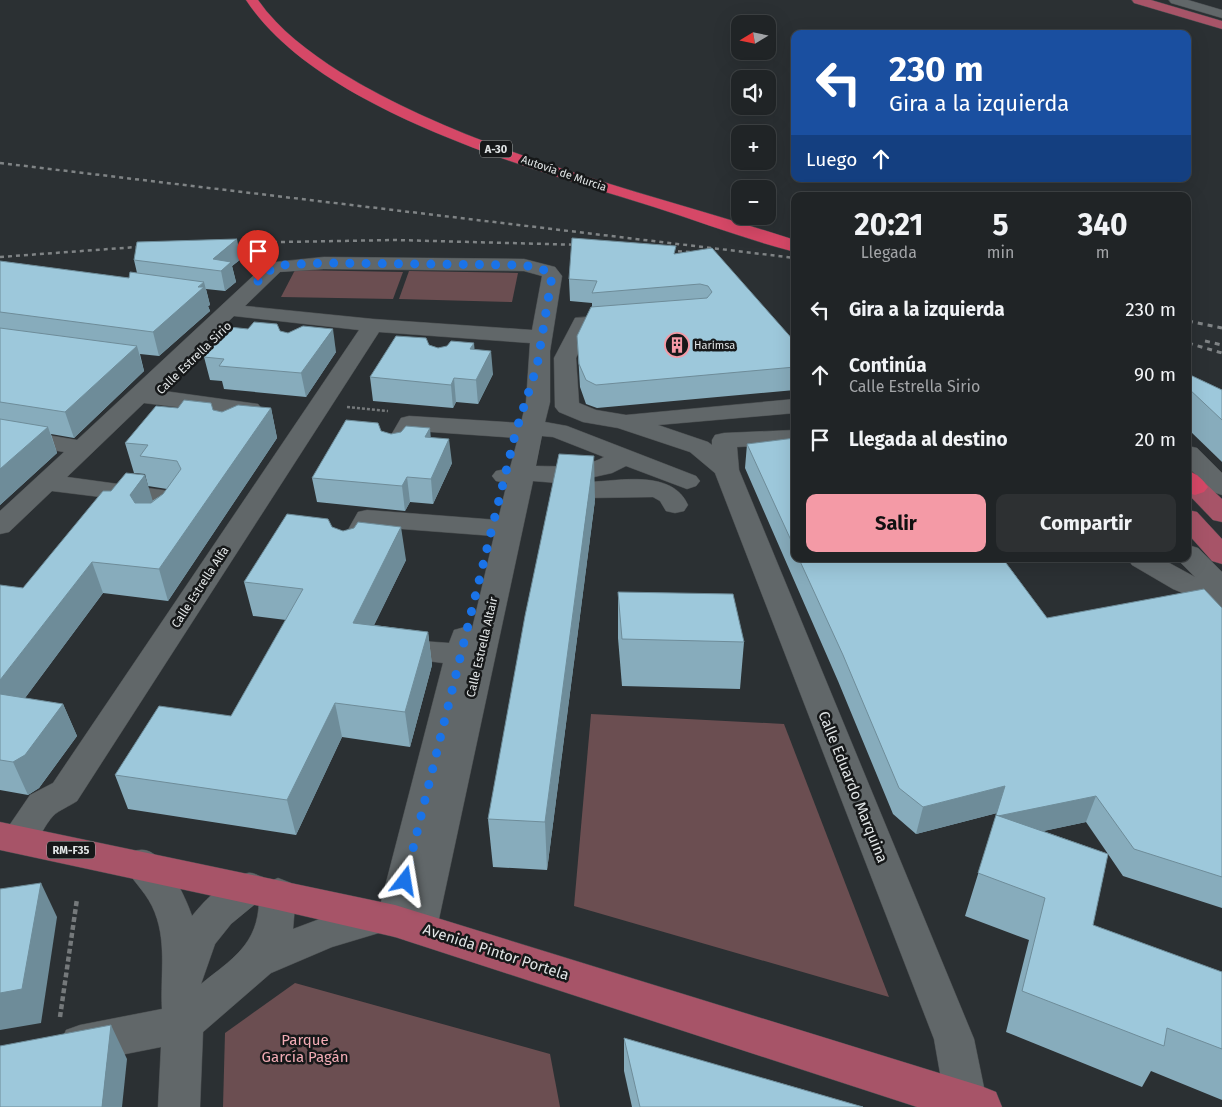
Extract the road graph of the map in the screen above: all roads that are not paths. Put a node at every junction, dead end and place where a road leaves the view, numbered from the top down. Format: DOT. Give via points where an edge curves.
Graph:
graph roads {
  1 [pos="252,0"];
  2 [pos="1138,0"];
  3 [pos="1156,0"];
  4 [pos="1175,0"];
  5 [pos="1222,14"];
  6 [pos="1222,19"];
  7 [pos="288,20"];
  8 [pos="1222,25"];
  9 [pos="731,212"];
  10 [pos="773,225"];
  11 [pos="791,231"];
  12 [pos="791,245"];
  13 [pos="552,276"];
  14 [pos="228,312"];
  15 [pos="640,318"];
  16 [pos="373,325"];
  17 [pos="296,334"];
  18 [pos="457,348"];
  19 [pos="540,351"];
  20 [pos="138,362"];
  21 [pos="168,366"];
  22 [pos="145,396"];
  23 [pos="791,406"];
  24 [pos="622,421"];
  25 [pos="524,429"];
  26 [pos="225,433"];
  27 [pos="0,434"];
  28 [pos="791,437"];
  29 [pos="83,448"];
  30 [pos="401,449"];
  31 [pos="1191,456"];
  32 [pos="624,457"];
  33 [pos="726,470"];
  34 [pos="513,474"];
  35 [pos="561,476"];
  36 [pos="687,481"];
  37 [pos="55,483"];
  38 [pos="1191,483"];
  39 [pos="1222,487"];
  40 [pos="675,505"];
  41 [pos="1222,514"];
  42 [pos="1191,521"];
  43 [pos="147,525"];
  44 [pos="0,526"];
  45 [pos="500,529"];
  46 [pos="0,545"];
  47 [pos="358,554"];
  48 [pos="1222,555"];
  49 [pos="1191,557"];
  50 [pos="1147,562"];
  51 [pos="1222,588"];
  52 [pos="1222,600"];
  53 [pos="407,650"];
  54 [pos="471,655"];
  55 [pos="9,838"];
  56 [pos="141,864"];
  57 [pos="264,891"];
  58 [pos="397,922"];
  59 [pos="257,961"];
  60 [pos="182,1008"];
  61 [pos="53,1038"];
  62 [pos="972,1105"];
  63 [pos="179,1107"];
  1 -- 12 [label="highway, Autovía de Murcia / A-30" via="274,28 315,62 421,121 571,175"];
  2 -- 8 [label="main road"];
  3 -- 6 [label="main road"];
  4 -- 5 [label="street"];
  7 -- 9 [label="highway, Autovía de Murcia / A-30" via="353,70 440,115 608,175"];
  10 -- 11 [label="highway"];
  13 -- 14 [label="street, Calle Estrella Sirio" via="548,271 524,265 296,265"];
  13 -- 19 [label="street, Calle Estrella Altair"];
  14 -- 16 [label="street"];
  14 -- 17 [label="street"];
  14 -- 21 [label="street, Calle Estrella Sirio"];
  14 -- 22 [label="street, Calle Estrella Sirio"];
  15 -- 24 [label="street" via="582,322 565,358 567,407 591,417"];
  16 -- 19 [label="street"];
  16 -- 55 [label="street, Calle Estrella Alfa" via="65,792 42,805"];
  18 -- 19 [label="street"];
  19 -- 25 [label="street, Calle Estrella Altair"];
  20 -- 21 [label="street"];
  21 -- 22 [label="street, Calle Estrella Sirio"];
  22 -- 26 [label="street" via="238,408"];
  22 -- 29 [label="street, Calle Estrella Sirio"];
  22 -- 37 [label="street, Calle Estrella Sirio"];
  23 -- 24 [label="street"];
  24 -- 33 [label="street" via="699,447"];
  25 -- 30 [label="street" via="421,424"];
  25 -- 32 [label="street" via="558,431"];
  25 -- 34 [label="street, Calle Estrella Altair"];
  27 -- 29 [label="street"];
  28 -- 33 [label="street" via="724,440"];
  29 -- 37 [label="street, Calle Estrella Sirio"];
  31 -- 39 [label="street"];
  32 -- 35 [label="street" via="603,468"];
  32 -- 36 [label="street"];
  33 -- 62 [label="street, Calle Eduardo Marquina" via="954,1039"];
  34 -- 35 [label="street"];
  34 -- 45 [label="street, Calle Estrella Altair"];
  35 -- 40 [label="street" via="568,477 578,488 585,490 650,489 666,493 673,498"];
  37 -- 43 [label="street" via="162,498"];
  37 -- 44 [label="street, Calle Estrella Sirio"];
  37 -- 46 [label="street, Calle Estrella Sirio"];
  38 -- 41 [label="main road"];
  42 -- 48 [label="main road"];
  45 -- 47 [label="street" via="384,520"];
  45 -- 54 [label="street, Calle Estrella Altair"];
  49 -- 51 [label="street"];
  50 -- 52 [label="street"];
  53 -- 54 [label="street"];
  54 -- 58 [label="street, Calle Estrella Altair"];
  55 -- 56 [label="main road, Avenida Pintor Portela / RM-F35"];
  56 -- 57 [label="main road, Avenida Pintor Portela"];
  56 -- 60 [label="street" via="170,904 179,932 183,959"];
  57 -- 58 [label="main road, Avenida Pintor Portela"];
  57 -- 59 [label="street" via="278,924"];
  57 -- 60 [label="street" via="225,905 209,921 196,942"];
  58 -- 59 [label="street" via="325,933"];
  58 -- 62 [label="main road, Avenida Pintor Portela"];
  59 -- 60 [label="street"];
  60 -- 61 [label="street"];
  60 -- 63 [label="street"];
}
